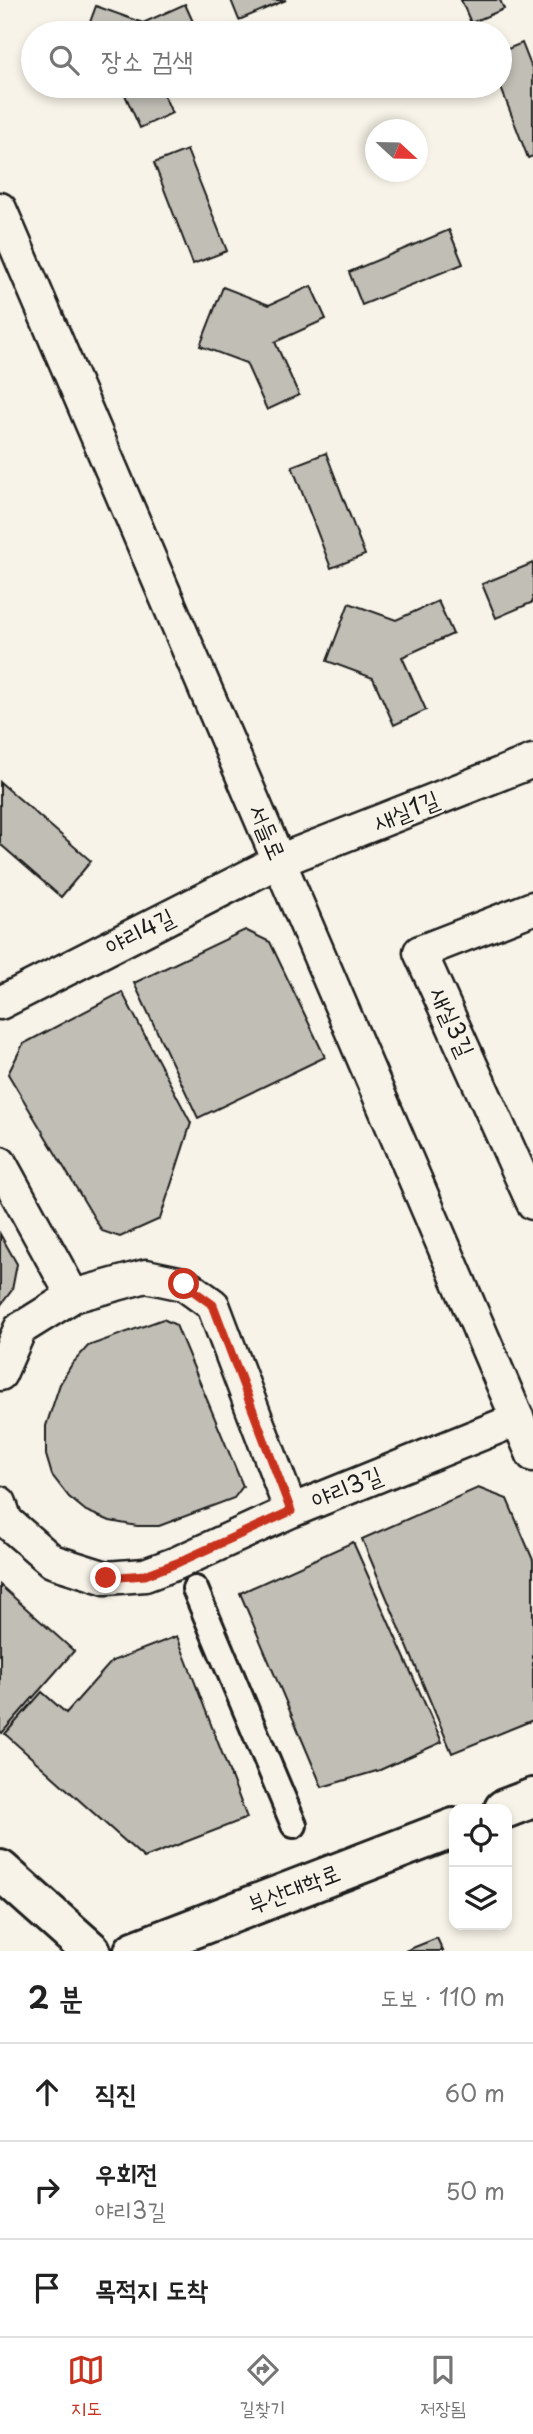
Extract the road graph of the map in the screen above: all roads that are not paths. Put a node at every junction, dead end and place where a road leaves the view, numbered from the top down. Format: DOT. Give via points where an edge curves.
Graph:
graph roads {
  1 [pos="0,209"];
  2 [pos="533,761"];
  3 [pos="279,861"];
  4 [pos="533,908"];
  5 [pos="0,1003"];
  6 [pos="0,1163"];
  7 [pos="533,1203"];
  8 [pos="73,1296"];
  9 [pos="0,1374"];
  10 [pos="517,1419"];
  11 [pos="533,1455"];
  12 [pos="0,1503"];
  13 [pos="291,1511"];
  14 [pos="195,1590"];
  15 [pos="533,1798"];
  16 [pos="512,1806"];
  17 [pos="294,1825"];
  18 [pos="449,1830"];
  19 [pos="0,1870"];
  20 [pos="91,1951"];
  21 [pos="134,1951"];
  1 -- 3 [label="street, 서들로"];
  2 -- 3 [label="street, 새실1길"];
  3 -- 5 [label="street, 야리4길"];
  3 -- 10 [label="street, 서들로"];
  4 -- 7 [label="street, 새실3길" via="420,952"];
  6 -- 8 [label="street"];
  8 -- 9 [label="street" via="20,1329"];
  8 -- 13 [label="street" via="146,1276 184,1284 213,1305"];
  10 -- 11 [label="street, 서들로"];
  10 -- 13 [label="street, 야리3길"];
  12 -- 13 [label="street, 야리3길" via="6,1521 52,1560 106,1578 145,1575"];
  14 -- 17 [label="street"];
  15 -- 16 [label="street"];
  18 -- 21 [label="street, 부산대학로"];
  19 -- 20 [label="street"];
}
